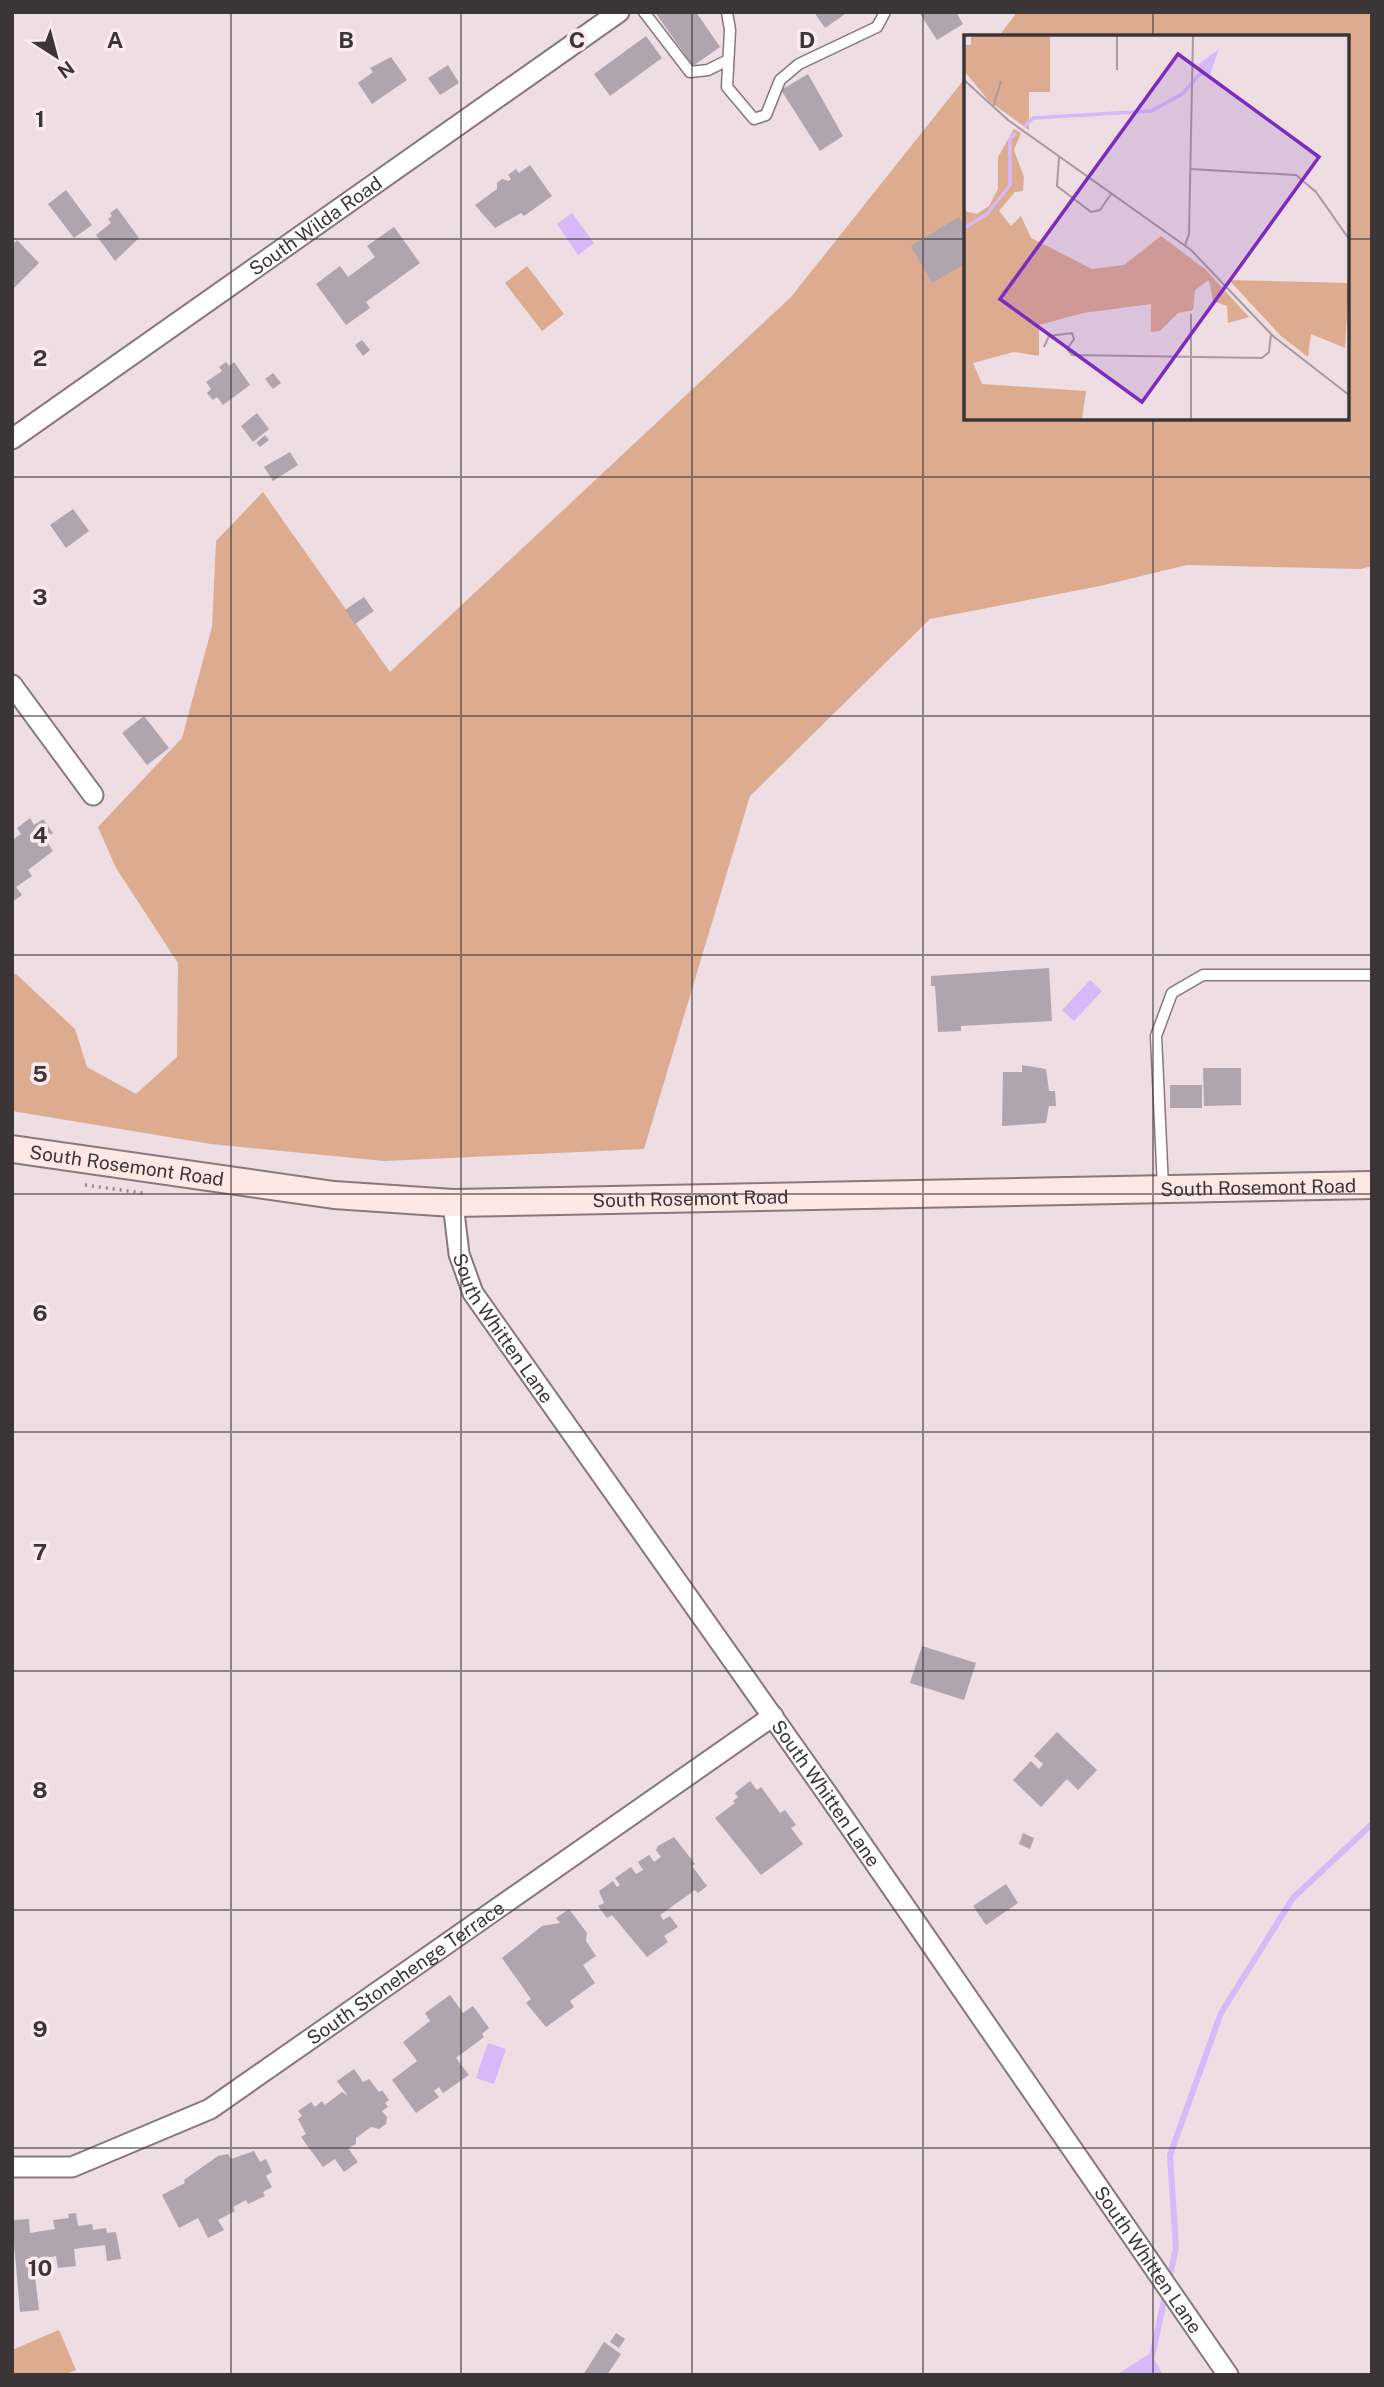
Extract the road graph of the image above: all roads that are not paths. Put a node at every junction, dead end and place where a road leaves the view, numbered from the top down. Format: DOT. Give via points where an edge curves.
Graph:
graph roads {
  1 [pos="619,12"];
  2 [pos="644,12"];
  3 [pos="727,12"];
  4 [pos="886,12"];
  5 [pos="726,61"];
  6 [pos="12,439"];
  7 [pos="12,685"];
  8 [pos="93,795"];
  9 [pos="1372,975"];
  10 [pos="12,1149"];
  11 [pos="1372,1185"];
  12 [pos="1163,1187"];
  13 [pos="453,1203"];
  14 [pos="773,1716"];
  15 [pos="12,2167"];
  16 [pos="1228,2375"];
  1 -- 6 [label="street, South Wilda Road"];
  2 -- 5 [label="lane" via="690,72"];
  3 -- 5 [label="lane"];
  4 -- 5 [label="lane" via="877,27 799,64 780,80 766,115 754,119 727,87"];
  7 -- 8 [label="street"];
  9 -- 12 [label="lane" via="1203,975 1172,993 1156,1036"];
  10 -- 13 [label="main road, South Rosemont Road" via="334,1195"];
  11 -- 12 [label="main road, South Rosemont Road"];
  12 -- 13 [label="main road, South Rosemont Road"];
  13 -- 14 [label="street, South Whitten Lane" via="459,1254 474,1293"];
  14 -- 15 [label="street, South Stonehenge Terrace" via="210,2109 72,2167"];
  14 -- 16 [label="street, South Whitten Lane"];
}
